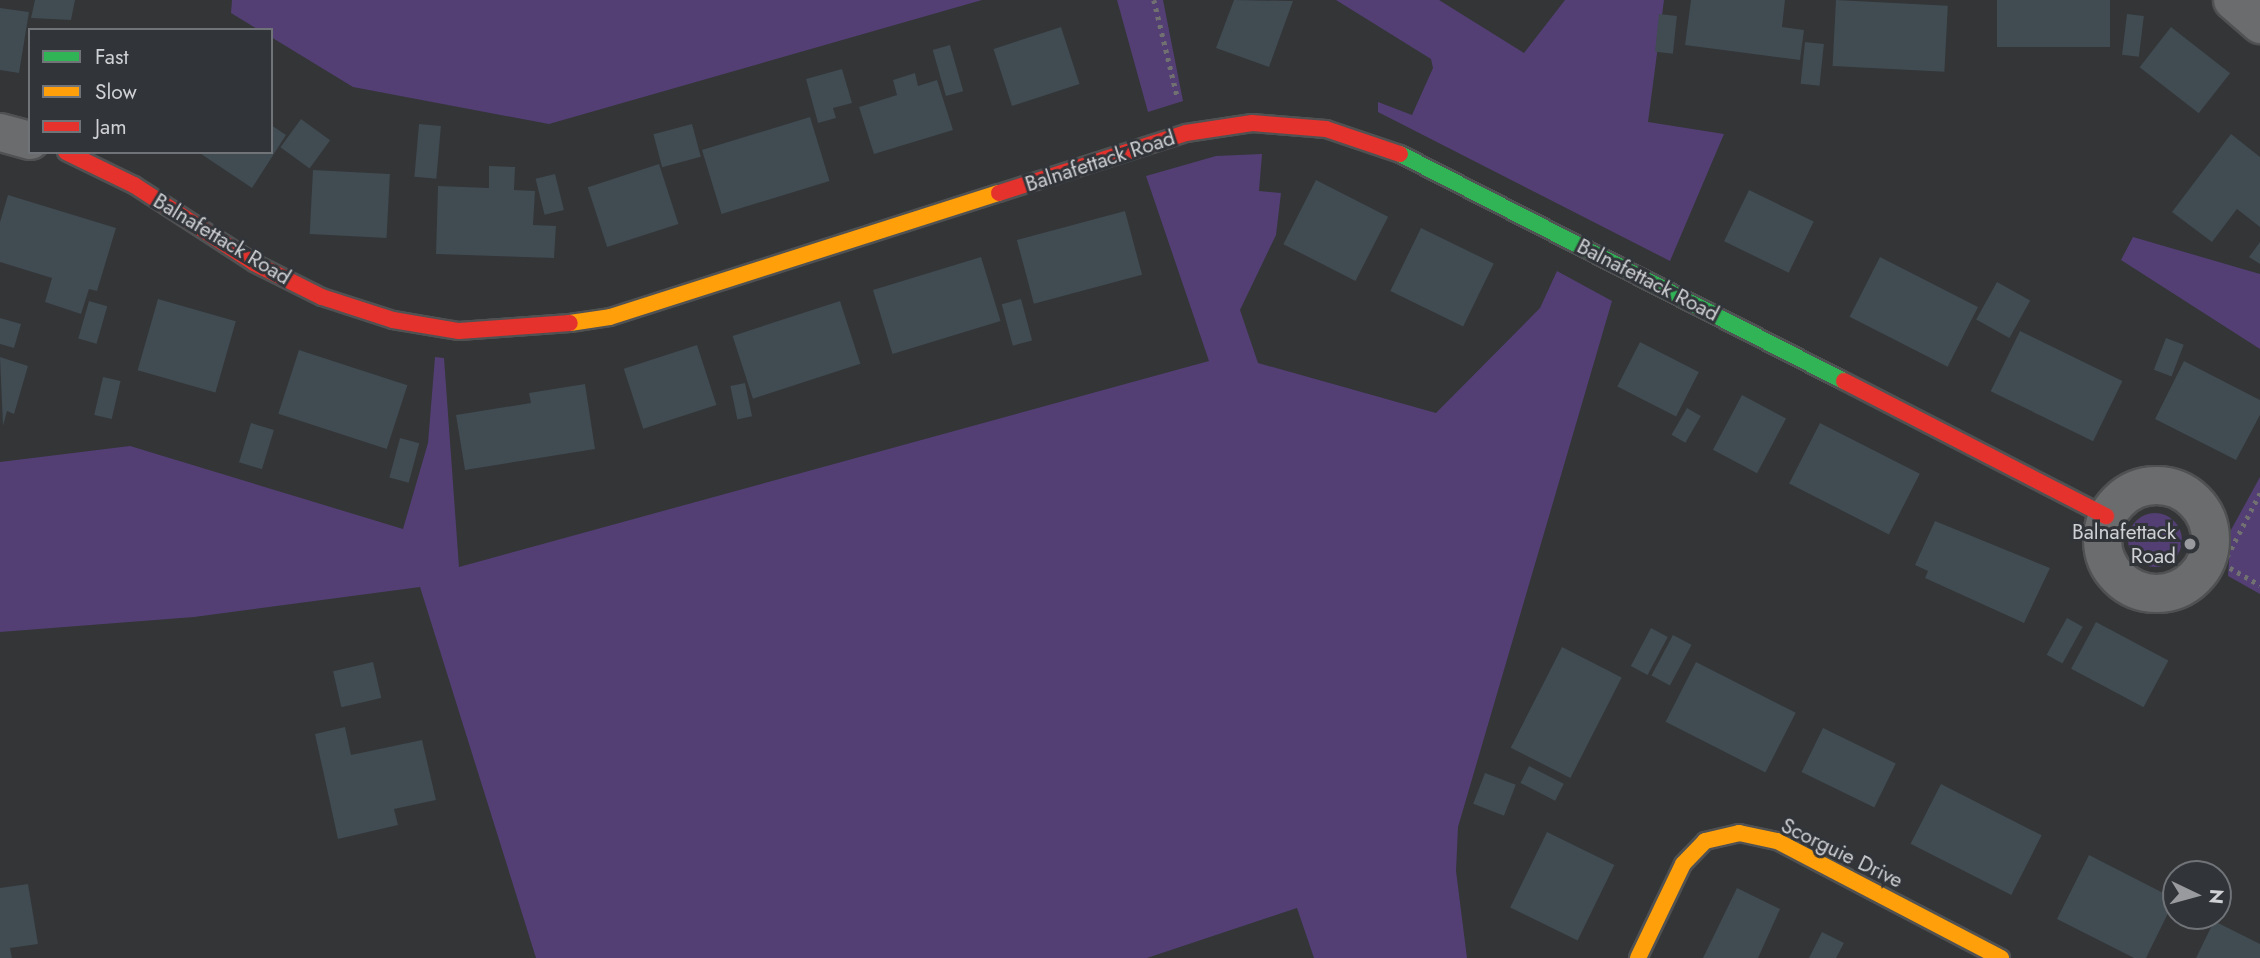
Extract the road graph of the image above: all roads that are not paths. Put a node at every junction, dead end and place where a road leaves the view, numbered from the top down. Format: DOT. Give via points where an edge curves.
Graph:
graph roads {
  1 [pos="2232,0"];
  2 [pos="2260,24"];
  3 [pos="0,132"];
  4 [pos="28,139"];
  5 [pos="70,154"];
  6 [pos="2106,516"];
  7 [pos="1638,958"];
  8 [pos="2001,958"];
  1 -- 2 [label="street"];
  3 -- 4 [label="street"];
  5 -- 6 [label="street, Balnafettack Road" via="134,186 254,263 322,297 393,320 446,328 530,330 610,317 1186,133 1252,123 1326,129 1380,144"];
  6 -- 6 [label="street" via="2103,551 2121,581 2137,590 2172,591 2216,559 2207,519 2184,492 2158,485 2131,490"];
  7 -- 8 [label="street, Scorguie Drive" via="1683,864 1705,841 1739,833 1777,841"];
}
